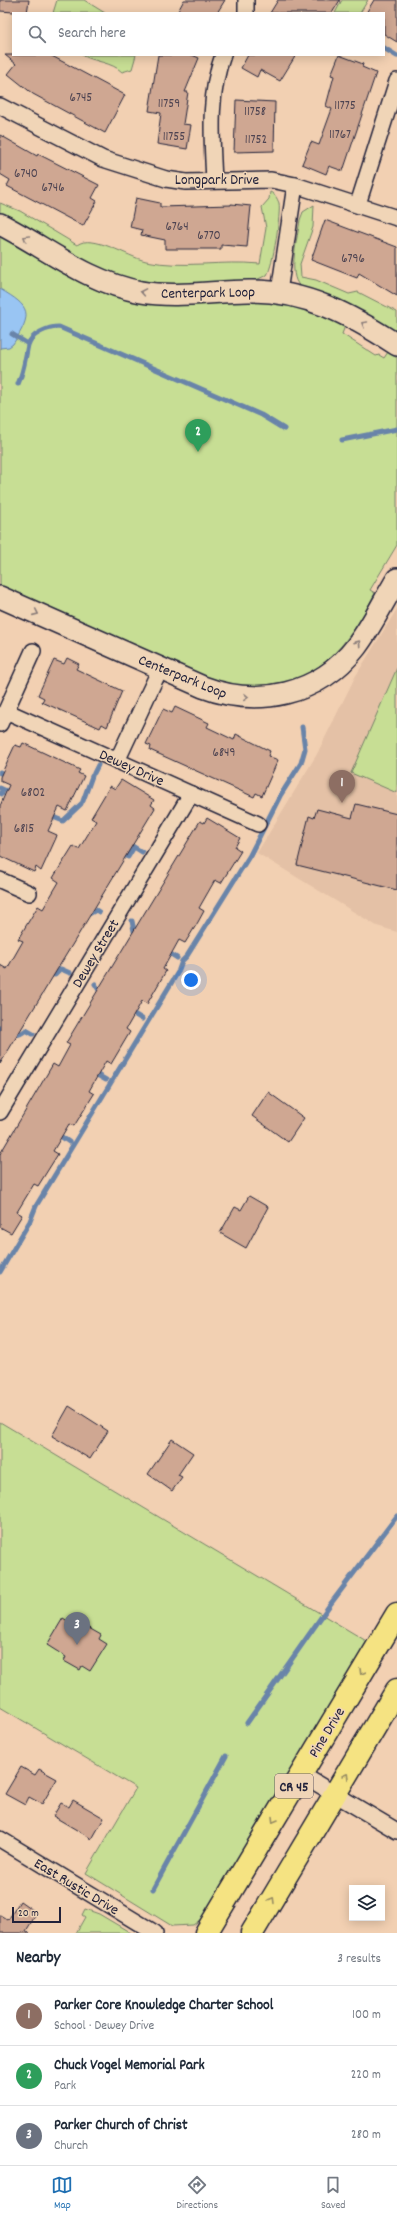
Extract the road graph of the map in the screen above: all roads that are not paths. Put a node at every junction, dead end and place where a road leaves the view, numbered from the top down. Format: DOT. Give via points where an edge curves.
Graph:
graph roads {
  1 [pos="246,0"];
  2 [pos="246,12"];
  3 [pos="223,56"];
  4 [pos="397,81"];
  5 [pos="0,106"];
  6 [pos="214,181"];
  7 [pos="295,185"];
  8 [pos="358,204"];
  9 [pos="397,218"];
  10 [pos="0,224"];
  11 [pos="279,292"];
  12 [pos="397,345"];
  13 [pos="397,580"];
  14 [pos="0,597"];
  15 [pos="33,651"];
  16 [pos="160,669"];
  17 [pos="3,718"];
  18 [pos="117,760"];
  19 [pos="191,794"];
  20 [pos="258,824"];
  21 [pos="0,880"];
  22 [pos="29,893"];
  23 [pos="0,1112"];
  24 [pos="397,1614"];
  25 [pos="397,1690"];
  26 [pos="301,1774"];
  27 [pos="335,1794"];
  28 [pos="397,1832"];
  29 [pos="0,1840"];
  30 [pos="155,1933"];
  31 [pos="206,1933"];
  32 [pos="252,1933"];
  1 -- 2 [label="street"];
  3 -- 6 [label="street" via="214,82 212,103"];
  4 -- 8 [label="street"];
  5 -- 6 [label="street, Longpark Drive" via="109,161 172,180"];
  6 -- 7 [label="street, Longpark Drive" via="263,179"];
  7 -- 8 [label="street, Longpark Drive"];
  7 -- 11 [label="street"];
  8 -- 9 [label="street, Longpark Drive"];
  11 -- 10 [label="street, Centerpark Loop, one-way" via="177,295 128,289 80,271"];
  12 -- 11 [label="street, Centerpark Loop, one-way" via="339,311 308,299"];
  16 -- 13 [label="street, Centerpark Loop, one-way" via="210,690 241,698 269,697 299,689 327,675 348,657"];
  14 -- 16 [label="street, Centerpark Loop, one-way"];
  15 -- 17 [label="street"];
  16 -- 18 [label="street"];
  17 -- 18 [label="street, Dewey Drive"];
  18 -- 19 [label="street, Dewey Drive"];
  19 -- 20 [label="street, Dewey Drive"];
  19 -- 23 [label="street, Dewey Street"];
  21 -- 22 [label="street"];
  24 -- 26 [label="main road, Pine Drive / CR 45, one-way"];
  27 -- 25 [label="main road, CR 45, one-way"];
  26 -- 27 [label="street"];
  26 -- 31 [label="main road, Pine Drive / CR 45, one-way"];
  27 -- 28 [label="street"];
  32 -- 27 [label="main road, CR 45, one-way"];
  29 -- 30 [label="street, East Rustic Drive"];
}
